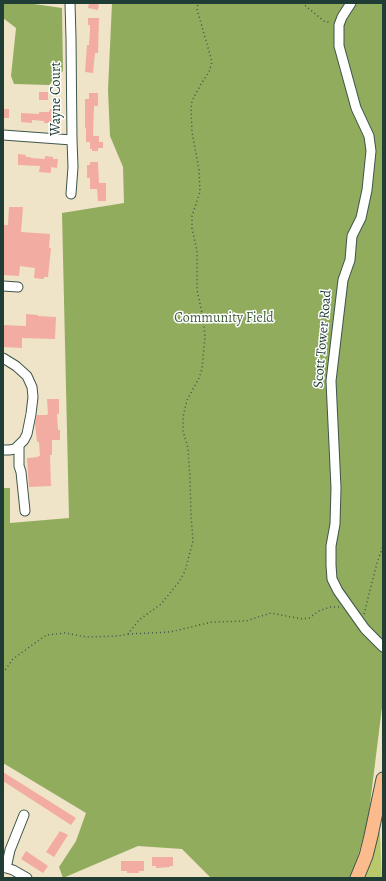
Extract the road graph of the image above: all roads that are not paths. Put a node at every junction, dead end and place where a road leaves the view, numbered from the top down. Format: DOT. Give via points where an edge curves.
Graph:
graph roads {
  1 [pos="70,3"];
  2 [pos="350,3"];
  3 [pos="3,135"];
  4 [pos="72,140"];
  5 [pos="71,194"];
  6 [pos="3,286"];
  7 [pos="18,287"];
  8 [pos="3,358"];
  9 [pos="18,446"];
  10 [pos="3,450"];
  11 [pos="25,511"];
  12 [pos="383,647"];
  13 [pos="383,779"];
  14 [pos="24,815"];
  15 [pos="5,868"];
  16 [pos="27,878"];
  17 [pos="357,878"];
  1 -- 4 [label="street, Wayne Court"];
  2 -- 12 [label="street, Scott Tower Road" via="339,25 339,46 356,108 369,136 371,151 361,218 352,236 350,260 343,280 332,381 336,488 330,565 332,579 338,591 365,629"];
  3 -- 4 [label="street"];
  4 -- 5 [label="street, Wayne Court"];
  6 -- 7 [label="street"];
  8 -- 9 [label="street" via="22,370 32,387 33,405 28,428 24,440"];
  9 -- 10 [label="street" via="15,449"];
  9 -- 11 [label="street"];
  13 -- 17 [label="highway" via="366,856"];
  14 -- 15 [label="street"];
  15 -- 16 [label="street"];
}
